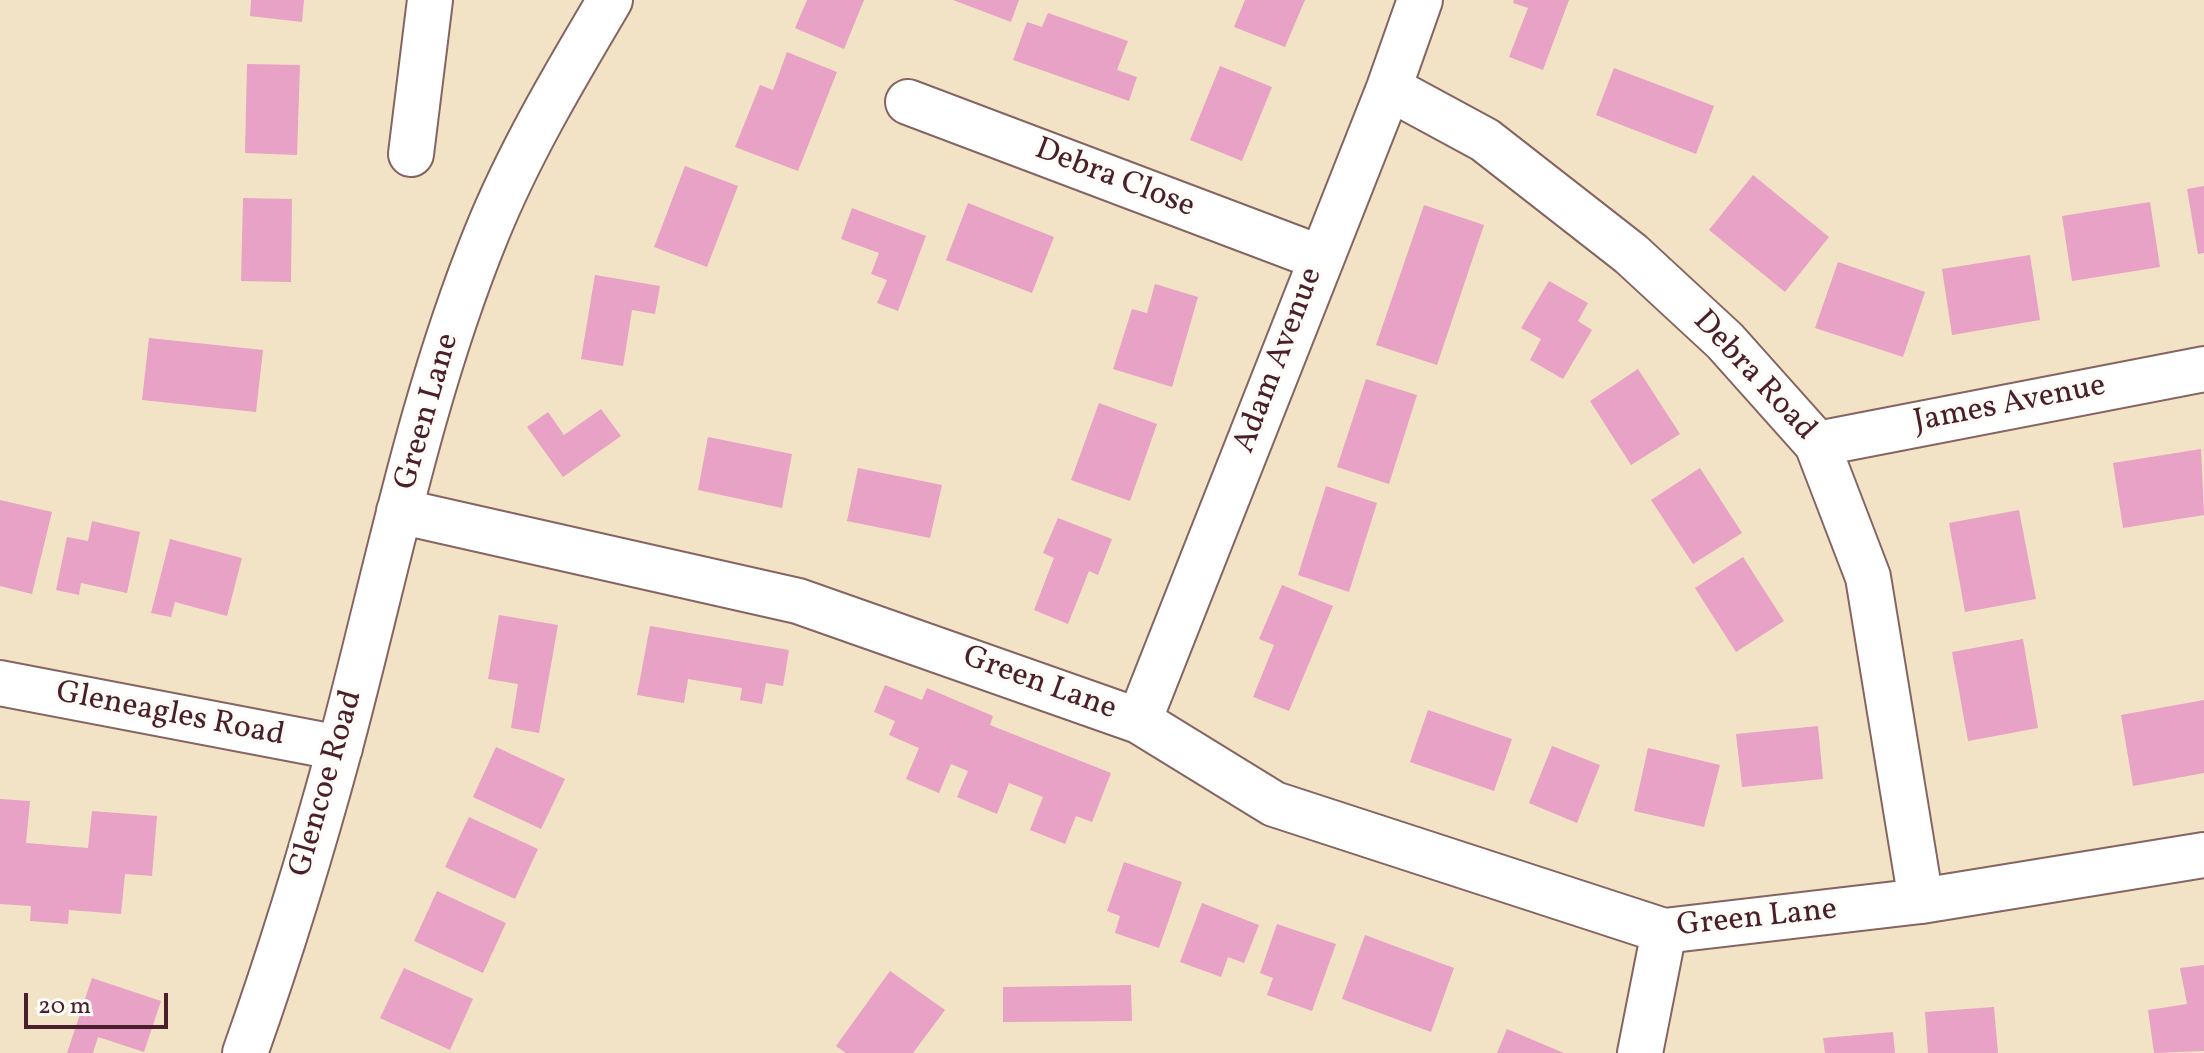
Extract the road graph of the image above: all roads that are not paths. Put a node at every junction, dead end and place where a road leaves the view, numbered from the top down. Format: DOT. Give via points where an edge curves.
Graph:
graph roads {
  1 [pos="430,0"];
  2 [pos="610,0"];
  3 [pos="1420,0"];
  4 [pos="1389,88"];
  5 [pos="908,102"];
  6 [pos="411,154"];
  7 [pos="1321,258"];
  8 [pos="2204,369"];
  9 [pos="1817,444"];
  10 [pos="399,511"];
  11 [pos="0,683"];
  12 [pos="1139,721"];
  13 [pos="340,748"];
  14 [pos="2204,855"];
  15 [pos="1921,901"];
  16 [pos="1664,931"];
  17 [pos="245,1053"];
  18 [pos="1640,1053"];
  1 -- 6 [label="street"];
  2 -- 10 [label="street, Green Lane" via="552,99 486,235"];
  3 -- 4 [label="street, Adam Avenue"];
  4 -- 7 [label="street, Adam Avenue"];
  4 -- 9 [label="street, Debra Road" via="1485,140 1631,254 1725,341"];
  5 -- 7 [label="street, Debra Close"];
  7 -- 12 [label="street, Adam Avenue"];
  8 -- 9 [label="street, James Avenue"];
  9 -- 15 [label="street, Debra Road" via="1868,577"];
  10 -- 12 [label="street, Green Lane" via="798,601"];
  10 -- 13 [label="street, Glencoe Road"];
  11 -- 13 [label="street, Gleneagles Road"];
  12 -- 16 [label="street, Green Lane" via="1274,804"];
  13 -- 17 [label="street, Glencoe Road"];
  14 -- 15 [label="street, Green Lane"];
  15 -- 16 [label="street, Green Lane"];
  16 -- 18 [label="street"];
}
